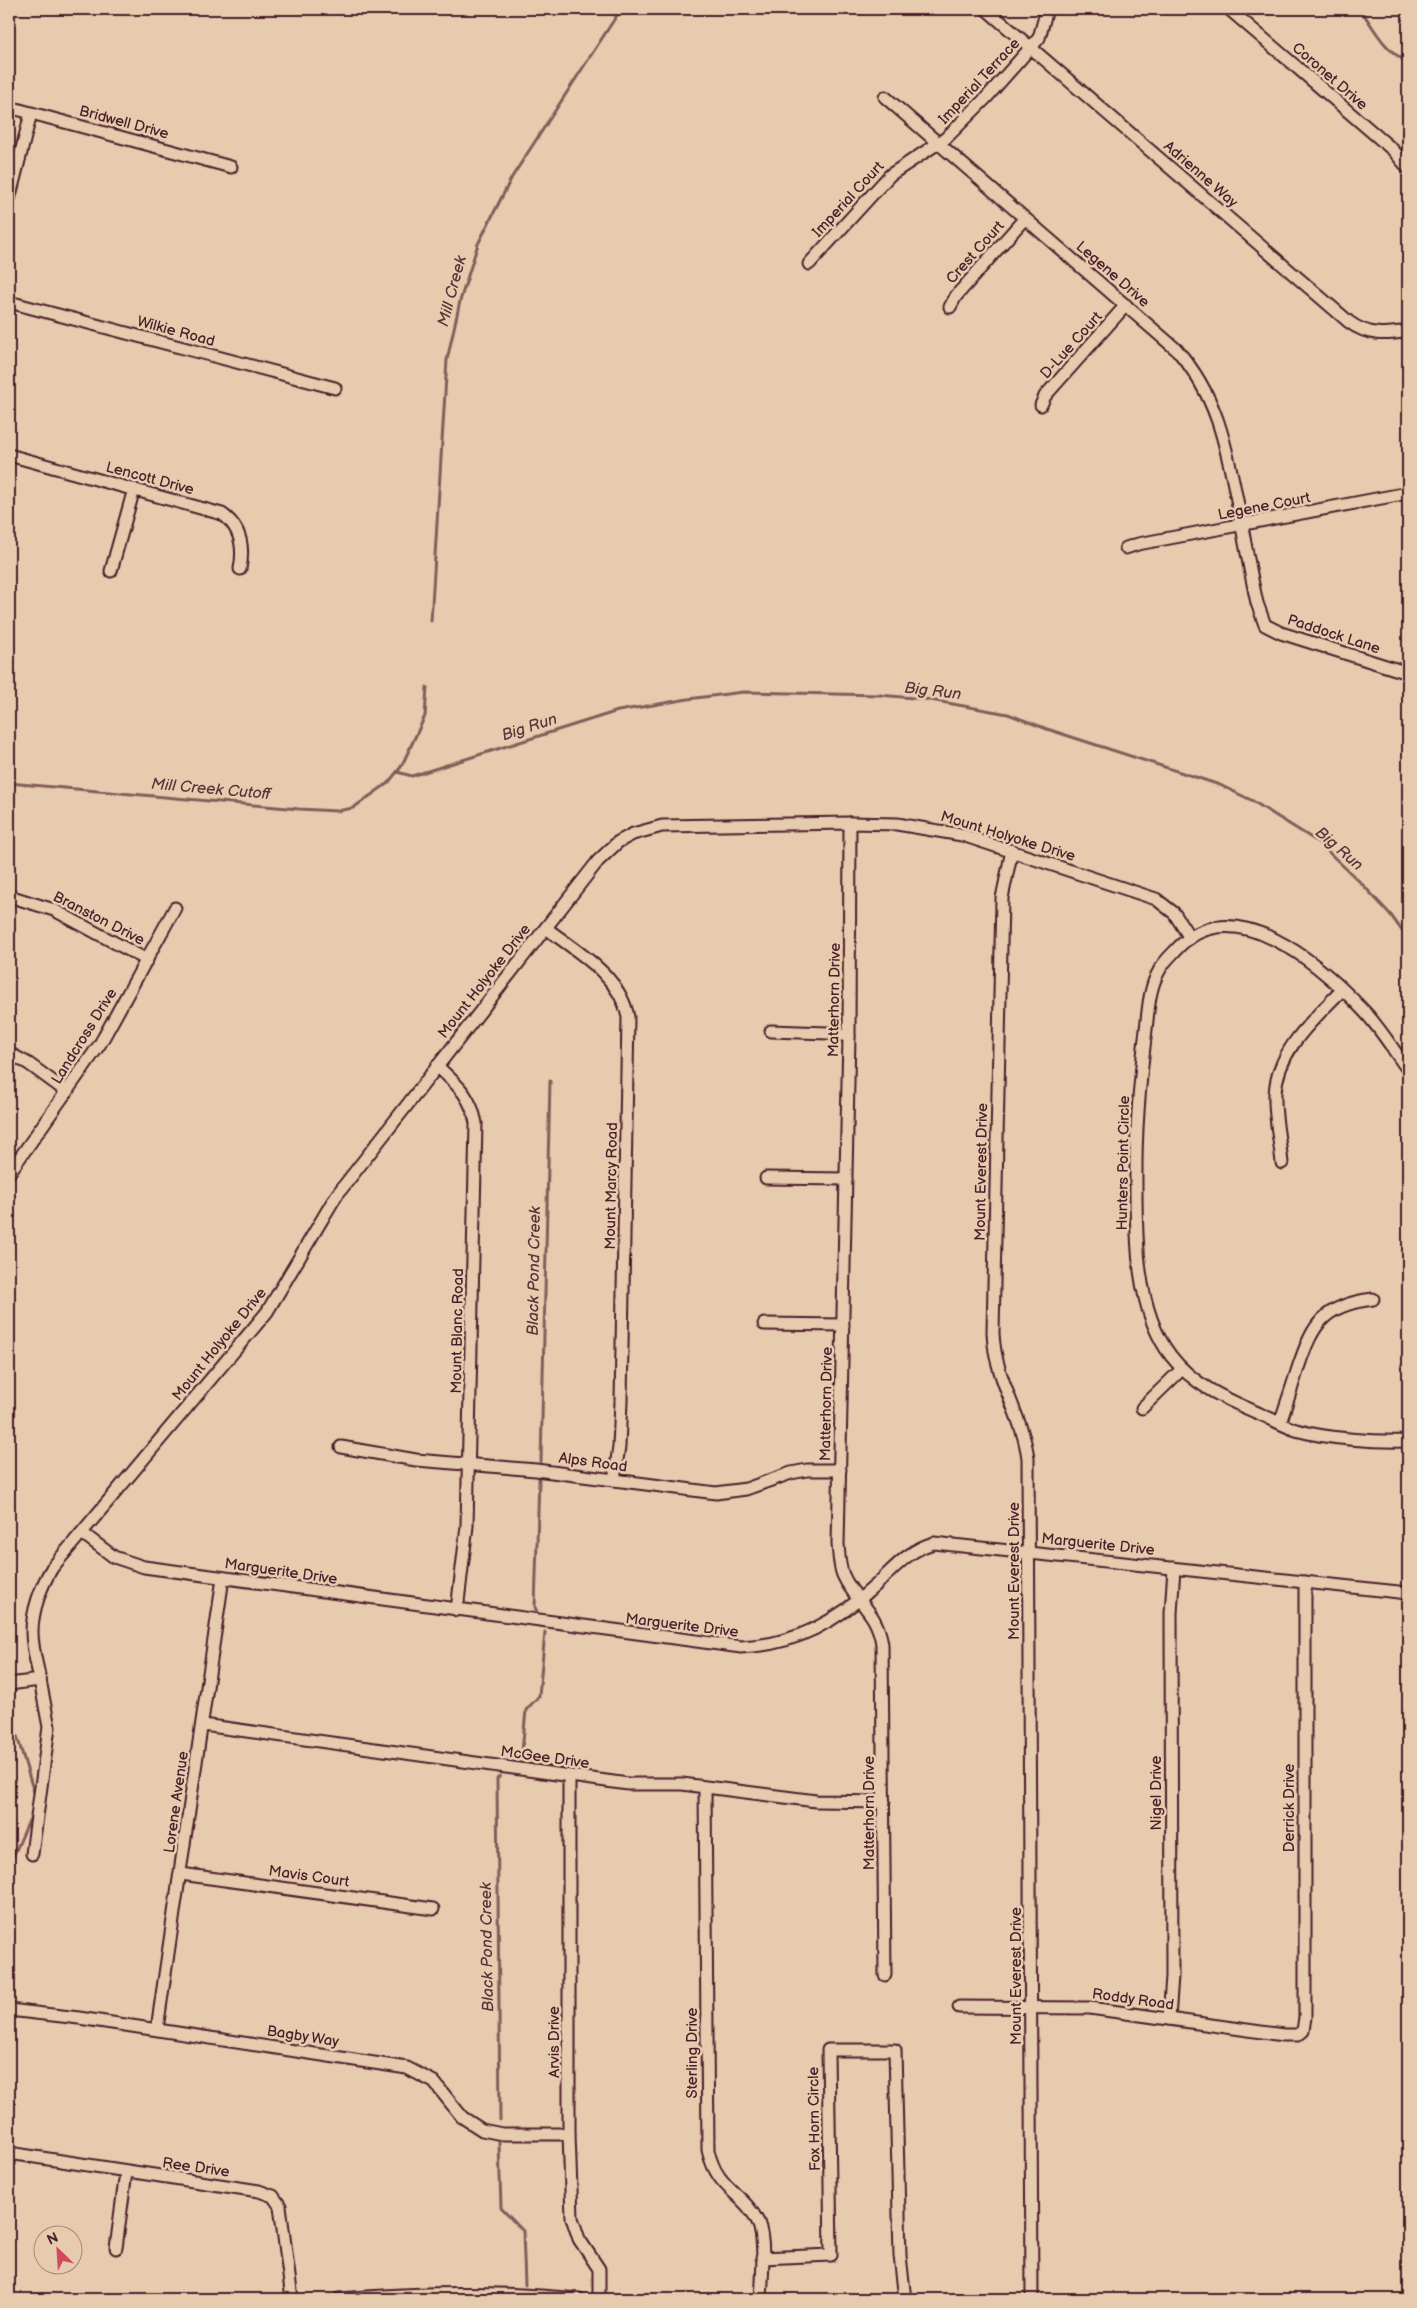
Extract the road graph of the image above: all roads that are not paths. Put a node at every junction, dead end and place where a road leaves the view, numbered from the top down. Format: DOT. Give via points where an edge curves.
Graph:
graph roads {
  1 [pos="986,9"];
  2 [pos="1047,9"];
  3 [pos="1229,9"];
  4 [pos="1031,47"];
  5 [pos="885,97"];
  6 [pos="9,107"];
  7 [pos="31,113"];
  8 [pos="938,142"];
  9 [pos="231,168"];
  10 [pos="1408,168"];
  11 [pos="9,200"];
  12 [pos="1025,218"];
  13 [pos="809,264"];
  14 [pos="9,302"];
  15 [pos="1126,305"];
  16 [pos="950,307"];
  17 [pos="1408,331"];
  18 [pos="335,388"];
  19 [pos="1040,405"];
  20 [pos="9,455"];
  21 [pos="134,489"];
  22 [pos="1408,493"];
  23 [pos="1242,526"];
  24 [pos="1126,548"];
  25 [pos="240,569"];
  26 [pos="111,571"];
  27 [pos="1408,673"];
  28 [pos="850,822"];
  29 [pos="1012,850"];
  30 [pos="9,896"];
  31 [pos="175,908"];
  32 [pos="546,928"];
  33 [pos="1190,938"];
  34 [pos="147,960"];
  35 [pos="1342,990"];
  36 [pos="771,1031"];
  37 [pos="849,1036"];
  38 [pos="9,1053"];
  39 [pos="437,1066"];
  40 [pos="1408,1070"];
  41 [pos="67,1092"];
  42 [pos="1282,1163"];
  43 [pos="9,1173"];
  44 [pos="766,1178"];
  45 [pos="846,1179"];
  46 [pos="1373,1299"];
  47 [pos="764,1324"];
  48 [pos="843,1325"];
  49 [pos="1182,1369"];
  50 [pos="1142,1408"];
  51 [pos="1280,1423"];
  52 [pos="1408,1440"];
  53 [pos="341,1447"];
  54 [pos="469,1464"];
  55 [pos="840,1470"];
  56 [pos="614,1480"];
  57 [pos="82,1533"];
  58 [pos="1029,1552"];
  59 [pos="1174,1568"];
  60 [pos="223,1578"];
  61 [pos="1305,1582"];
  62 [pos="1408,1593"];
  63 [pos="861,1599"];
  64 [pos="457,1610"];
  65 [pos="40,1680"];
  66 [pos="9,1684"];
  67 [pos="203,1724"];
  68 [pos="569,1776"];
  69 [pos="704,1788"];
  70 [pos="884,1802"];
  71 [pos="32,1854"];
  72 [pos="181,1874"];
  73 [pos="433,1909"];
  74 [pos="885,1975"];
  75 [pos="959,2007"];
  76 [pos="1031,2007"];
  77 [pos="9,2010"];
  78 [pos="1169,2019"];
  79 [pos="157,2029"];
  80 [pos="1301,2033"];
  81 [pos="569,2134"];
  82 [pos="9,2154"];
  83 [pos="126,2172"];
  84 [pos="116,2248"];
  85 [pos="762,2258"];
  86 [pos="292,2299"];
  87 [pos="339,2299"];
  88 [pos="579,2299"];
  89 [pos="599,2299"];
  90 [pos="761,2299"];
  91 [pos="905,2299"];
  92 [pos="1032,2299"];
  1 -- 4 [label="street, Adrienne Way"];
  2 -- 4 [label="street, Imperial Terrace" via="1039,38"];
  3 -- 10 [label="street, Coronet Drive" via="1393,150"];
  4 -- 8 [label="street, Imperial Terrace" via="986,98"];
  4 -- 17 [label="street, Adrienne Way" via="1358,329 1372,334"];
  5 -- 8 [label="street, Legene Drive"];
  6 -- 7 [label="street, Bridwell Drive"];
  7 -- 9 [label="street, Bridwell Drive"];
  7 -- 11 [label="street"];
  8 -- 12 [label="street, Legene Drive"];
  8 -- 13 [label="street, Imperial Court" via="890,175"];
  12 -- 15 [label="street, Legene Drive"];
  12 -- 16 [label="street, Crest Court" via="956,296"];
  14 -- 18 [label="street, Wilkie Road"];
  15 -- 19 [label="street, D-Lue Court"];
  15 -- 23 [label="street, Legene Drive" via="1177,350 1204,387 1224,436"];
  20 -- 21 [label="street, Lencott Drive"];
  21 -- 25 [label="street, Lencott Drive" via="214,510 228,518 236,526 240,539"];
  21 -- 26 [label="street"];
  22 -- 23 [label="street, Legene Court"];
  23 -- 24 [label="street, Legene Court"];
  23 -- 27 [label="street, Paddock Lane" via="1257,604 1265,624 1281,633"];
  28 -- 29 [label="street, Mount Holyoke Drive" via="943,830"];
  28 -- 32 [label="street, Mount Holyoke Drive" via="680,825 643,830 610,848"];
  28 -- 37 [label="street, Matterhorn Drive"];
  29 -- 33 [label="street, Mount Holyoke Drive" via="1156,899 1174,913"];
  29 -- 58 [label="street, Mount Everest Drive" via="1002,898 993,1333 997,1368 1025,1440"];
  30 -- 34 [label="street, Branston Drive" via="54,910"];
  31 -- 34 [label="street, Landcross Drive"];
  32 -- 39 [label="street, Mount Holyoke Drive"];
  32 -- 56 [label="street, Mount Marcy Road" via="608,977 624,1000 628,1017 621,1401"];
  33 -- 35 [label="street, Hunters Point Circle" via="1202,929 1217,927 1261,932 1325,974"];
  33 -- 49 [label="street, Hunters Point Circle" via="1159,970 1150,996 1136,1120 1136,1226 1144,1295 1160,1339"];
  34 -- 41 [label="street, Landcross Drive" via="100,1044"];
  35 -- 40 [label="street, Hunters Point Circle" via="1365,1012"];
  35 -- 42 [label="street" via="1302,1031 1278,1077 1275,1094"];
  36 -- 37 [label="street"];
  37 -- 45 [label="street, Matterhorn Drive"];
  38 -- 41 [label="street"];
  39 -- 54 [label="street, Mount Blanc Road" via="465,1093 476,1123"];
  39 -- 57 [label="street, Mount Holyoke Drive" via="336,1196 266,1312"];
  41 -- 43 [label="street, Landcross Drive"];
  44 -- 45 [label="street"];
  45 -- 48 [label="street, Matterhorn Drive"];
  46 -- 51 [label="street" via="1340,1307 1328,1314 1310,1334"];
  47 -- 48 [label="street"];
  48 -- 55 [label="street, Matterhorn Drive"];
  49 -- 50 [label="street"];
  49 -- 51 [label="street, Hunters Point Circle" via="1215,1394"];
  51 -- 52 [label="street, Hunters Point Circle" via="1296,1430 1377,1442"];
  53 -- 54 [label="street, Alps Road" via="416,1460"];
  54 -- 56 [label="street, Alps Road"];
  54 -- 64 [label="street, Mount Blanc Road" via="465,1553"];
  55 -- 56 [label="street, Alps Road" via="791,1473 724,1493"];
  55 -- 63 [label="street, Matterhorn Drive" via="840,1560 846,1580"];
  57 -- 60 [label="street, Marguerite Drive" via="114,1557 131,1565"];
  57 -- 65 [label="street, Mount Holyoke Drive" via="52,1568 36,1606 32,1632"];
  58 -- 59 [label="street, Marguerite Drive"];
  58 -- 63 [label="street, Marguerite Drive" via="948,1543 926,1545 905,1558"];
  58 -- 76 [label="street, Mount Everest Drive"];
  59 -- 61 [label="street, Marguerite Drive"];
  59 -- 78 [label="street, Nigel Drive" via="1171,1613 1172,1976"];
  60 -- 64 [label="street, Marguerite Drive"];
  60 -- 67 [label="street, Lorene Avenue"];
  61 -- 62 [label="street, Marguerite Drive"];
  61 -- 80 [label="street, Derrick Drive" via="1305,2017"];
  63 -- 64 [label="street, Marguerite Drive" via="827,1624 806,1634 780,1643 741,1648"];
  63 -- 70 [label="street, Matterhorn Drive" via="878,1628 882,1644"];
  65 -- 66 [label="street"];
  65 -- 71 [label="street, Mount Holyoke Drive" via="49,1727"];
  67 -- 68 [label="street, McGee Drive"];
  67 -- 72 [label="street, Lorene Avenue"];
  68 -- 69 [label="street, McGee Drive" via="628,1784 682,1784"];
  68 -- 81 [label="street, Arvis Drive"];
  69 -- 70 [label="street, McGee Drive" via="816,1801"];
  69 -- 85 [label="street, Sterling Drive" via="708,2150 717,2176 746,2205 758,2223"];
  70 -- 74 [label="street, Matterhorn Drive"];
  72 -- 73 [label="street, Mavis Court"];
  72 -- 79 [label="street, Lorene Avenue"];
  75 -- 76 [label="street, Roddy Road"];
  76 -- 78 [label="street, Roddy Road" via="1090,2008"];
  76 -- 92 [label="street, Mount Everest Drive"];
  77 -- 79 [label="street, Bagby Way"];
  78 -- 80 [label="street, Roddy Road" via="1283,2035"];
  79 -- 81 [label="street, Bagby Way" via="407,2068 434,2082 462,2117 482,2130 502,2134"];
  81 -- 89 [label="street, Arvis Drive" via="573,2224 599,2269"];
  82 -- 83 [label="street, Ree Drive"];
  83 -- 84 [label="street"];
  83 -- 86 [label="street, Ree Drive" via="259,2191 273,2196 280,2206"];
  85 -- 90 [label="street, Sterling Drive"];
  85 -- 91 [label="street, Fox Horn Circle" via="831,2255 828,2050 895,2050 900,2256"];
  87 -- 88 [label="street" via="499,2293"];
}
